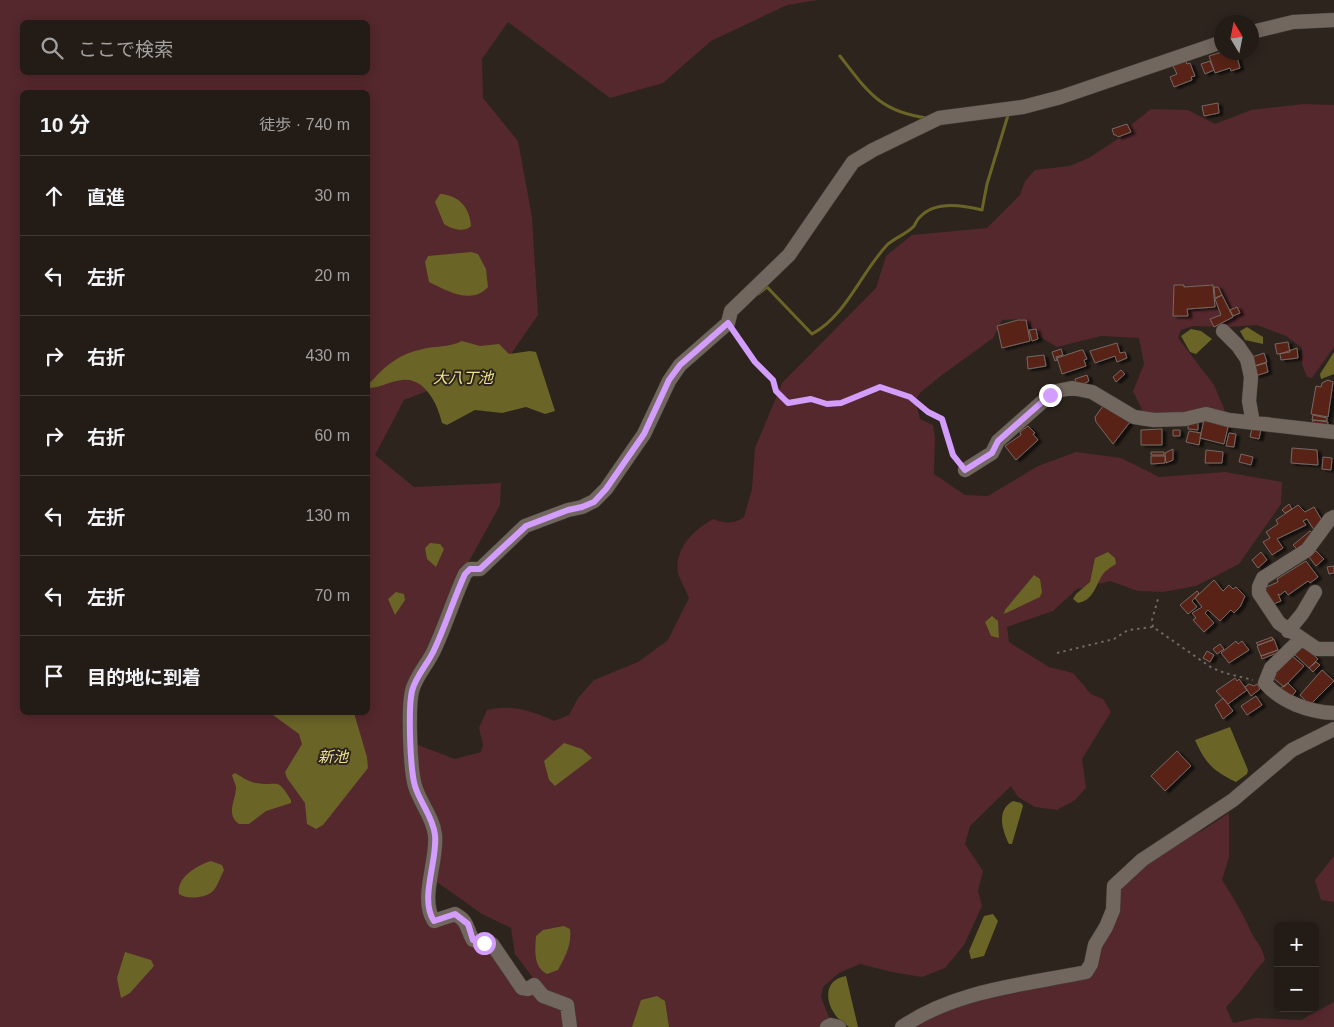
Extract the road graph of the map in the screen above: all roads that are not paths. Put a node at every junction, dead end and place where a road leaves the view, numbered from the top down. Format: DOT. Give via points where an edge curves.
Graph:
graph roads {
  1 [pos="1334,20"];
  2 [pos="1259,30"];
  3 [pos="1214,45"];
  4 [pos="1223,331"];
  5 [pos="1253,424"];
  6 [pos="1334,432"];
  7 [pos="965,470"];
  8 [pos="1334,517"];
  9 [pos="1315,592"];
  10 [pos="1288,630"];
  11 [pos="1300,639"];
  12 [pos="1334,649"];
  13 [pos="1334,713"];
  14 [pos="1334,729"];
  15 [pos="570,1027"];
  16 [pos="827,1027"];
  17 [pos="839,1027"];
  18 [pos="902,1027"];
  1 -- 2 [label="street" via="1293,22"];
  3 -- 15 [label="street" via="1061,97 1023,107 939,118 853,162 789,255 731,311 728,323 680,365 669,380 644,434 594,502 526,526 480,569 470,569 465,574 434,650 412,692 410,723 415,788 426,806 435,834 430,915 434,921 455,914 463,919 473,940 492,944 522,988 534,985 543,996 567,1005"];
  4 -- 5 [label="street" via="1247,359"];
  5 -- 6 [label="street"];
  5 -- 7 [label="street" via="1206,414 1170,419 1134,417 1092,392 1065,389 1050,395 998,441 992,453"];
  8 -- 10 [label="street" via="1307,550 1263,578 1259,587 1259,593 1279,624"];
  9 -- 10 [label="street"];
  10 -- 11 [label="street"];
  11 -- 12 [label="street" via="1317,649"];
  11 -- 13 [label="street" via="1271,668 1265,683 1273,693 1304,708"];
  14 -- 18 [label="street" via="1292,750 1233,800 1142,860 1114,886 1113,910 1086,972 1016,984 959,1000 924,1012"];
  16 -- 17 [label="street"];
}
